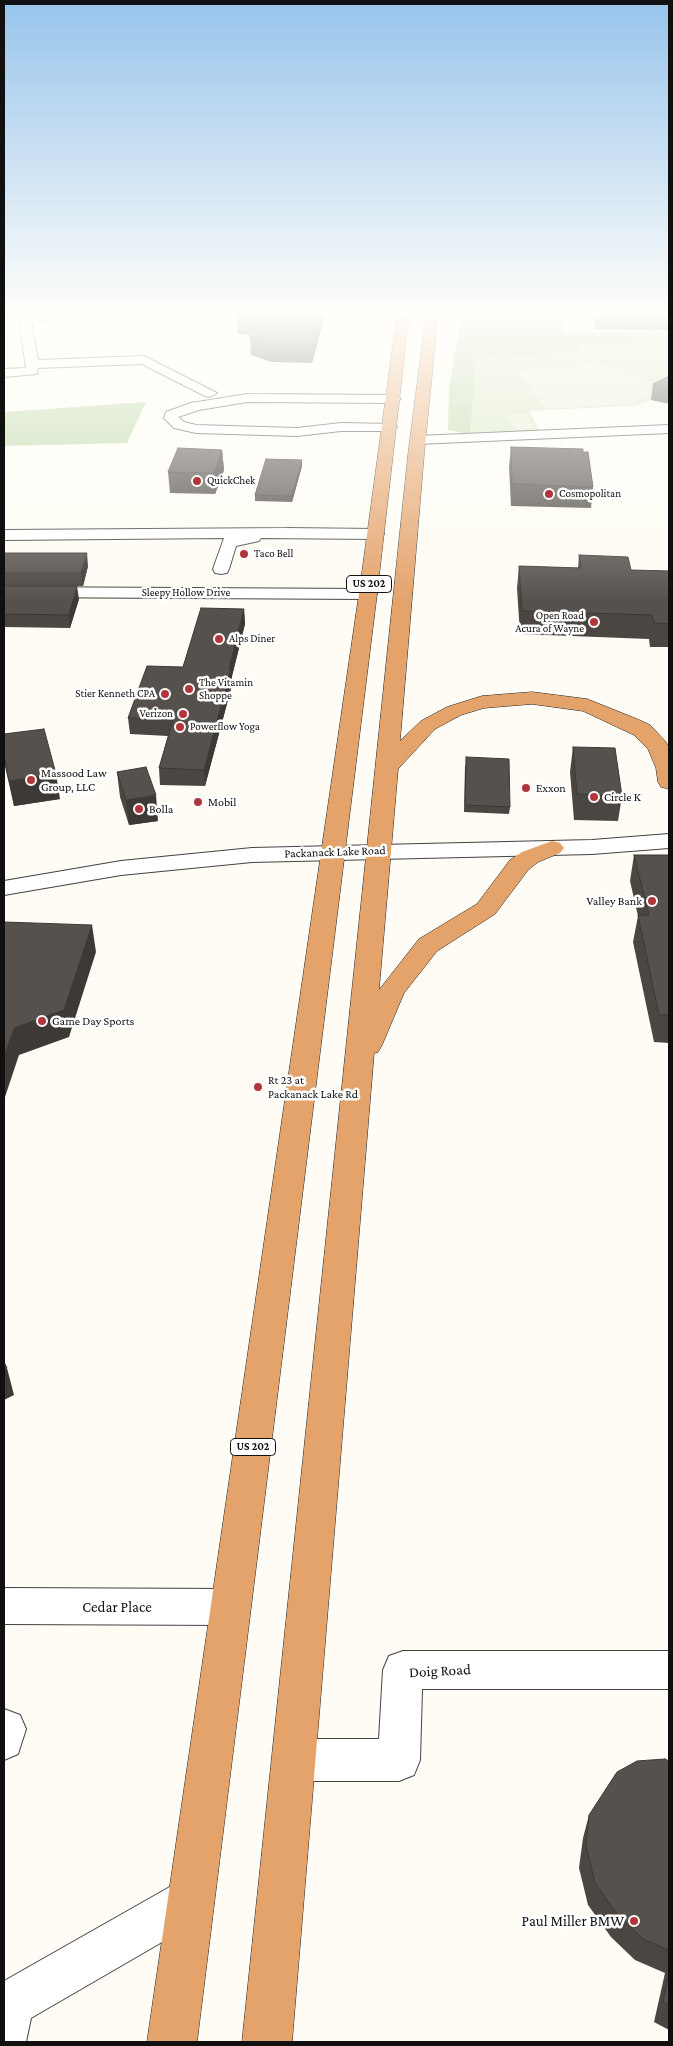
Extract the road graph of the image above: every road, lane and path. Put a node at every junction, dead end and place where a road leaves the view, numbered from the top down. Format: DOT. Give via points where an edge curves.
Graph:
graph roads {
  1 [pos="184,410"];
  2 [pos="229,410"];
  3 [pos="392,410"];
  4 [pos="421,410"];
  5 [pos="390,427"];
  6 [pos="663,429"];
  7 [pos="225,431"];
  8 [pos="418,440"];
  9 [pos="669,440"];
  10 [pos="376,534"];
  11 [pos="4,536"];
  12 [pos="280,548"];
  13 [pos="221,569"];
  14 [pos="4,592"];
  15 [pos="368,594"];
  16 [pos="389,765"];
  17 [pos="669,782"];
  18 [pos="669,841"];
  19 [pos="552,848"];
  20 [pos="379,851"];
  21 [pos="332,852"];
  22 [pos="4,888"];
  23 [pos="358,1067"];
  24 [pos="4,1606"];
  25 [pos="231,1607"];
  26 [pos="669,1670"];
  27 [pos="4,1729"];
  28 [pos="4,1740"];
  29 [pos="295,1760"];
  30 [pos="191,1900"];
  31 [pos="5,2017"];
  32 [pos="172,2042"];
  33 [pos="268,2042"];
  1 -- 7 [label="street" via="171,415 171,418 186,428"];
  2 -- 7 [label="street"];
  3 -- 5 [label="highway, US 202"];
  4 -- 8 [label="highway, US 202"];
  5 -- 7 [label="street" via="341,427 297,432"];
  5 -- 10 [label="highway, US 202"];
  6 -- 8 [label="street"];
  6 -- 9 [label="street"];
  8 -- 16 [label="highway, US 202"];
  10 -- 11 [label="street"];
  10 -- 15 [label="highway, US 202"];
  12 -- 13 [label="street" via="274,538 232,540"];
  14 -- 15 [label="street, Sleepy Hollow Drive"];
  15 -- 21 [label="highway, US 202"];
  16 -- 17 [label="highway" via="428,725 454,711 482,702 532,698 588,705 630,722 658,747"];
  16 -- 20 [label="highway, US 202"];
  18 -- 19 [label="street, Packanack Lake Road"];
  19 -- 20 [label="street, Packanack Lake Road"];
  19 -- 23 [label="highway" via="519,865 486,909 428,945 392,991"];
  20 -- 21 [label="street, Packanack Lake Road"];
  20 -- 23 [label="highway, US 202"];
  21 -- 22 [label="street, Packanack Lake Road" via="167,862"];
  21 -- 25 [label="highway, US 202"];
  23 -- 29 [label="highway, US 202"];
  24 -- 25 [label="street, Cedar Place"];
  25 -- 30 [label="highway, US 202"];
  26 -- 29 [label="street, Doig Road" via="403,1670 400,1760"];
  27 -- 28 [label="street"];
  29 -- 33 [label="highway, US 202"];
  30 -- 31 [label="street"];
  30 -- 32 [label="highway, US 202"];
}
